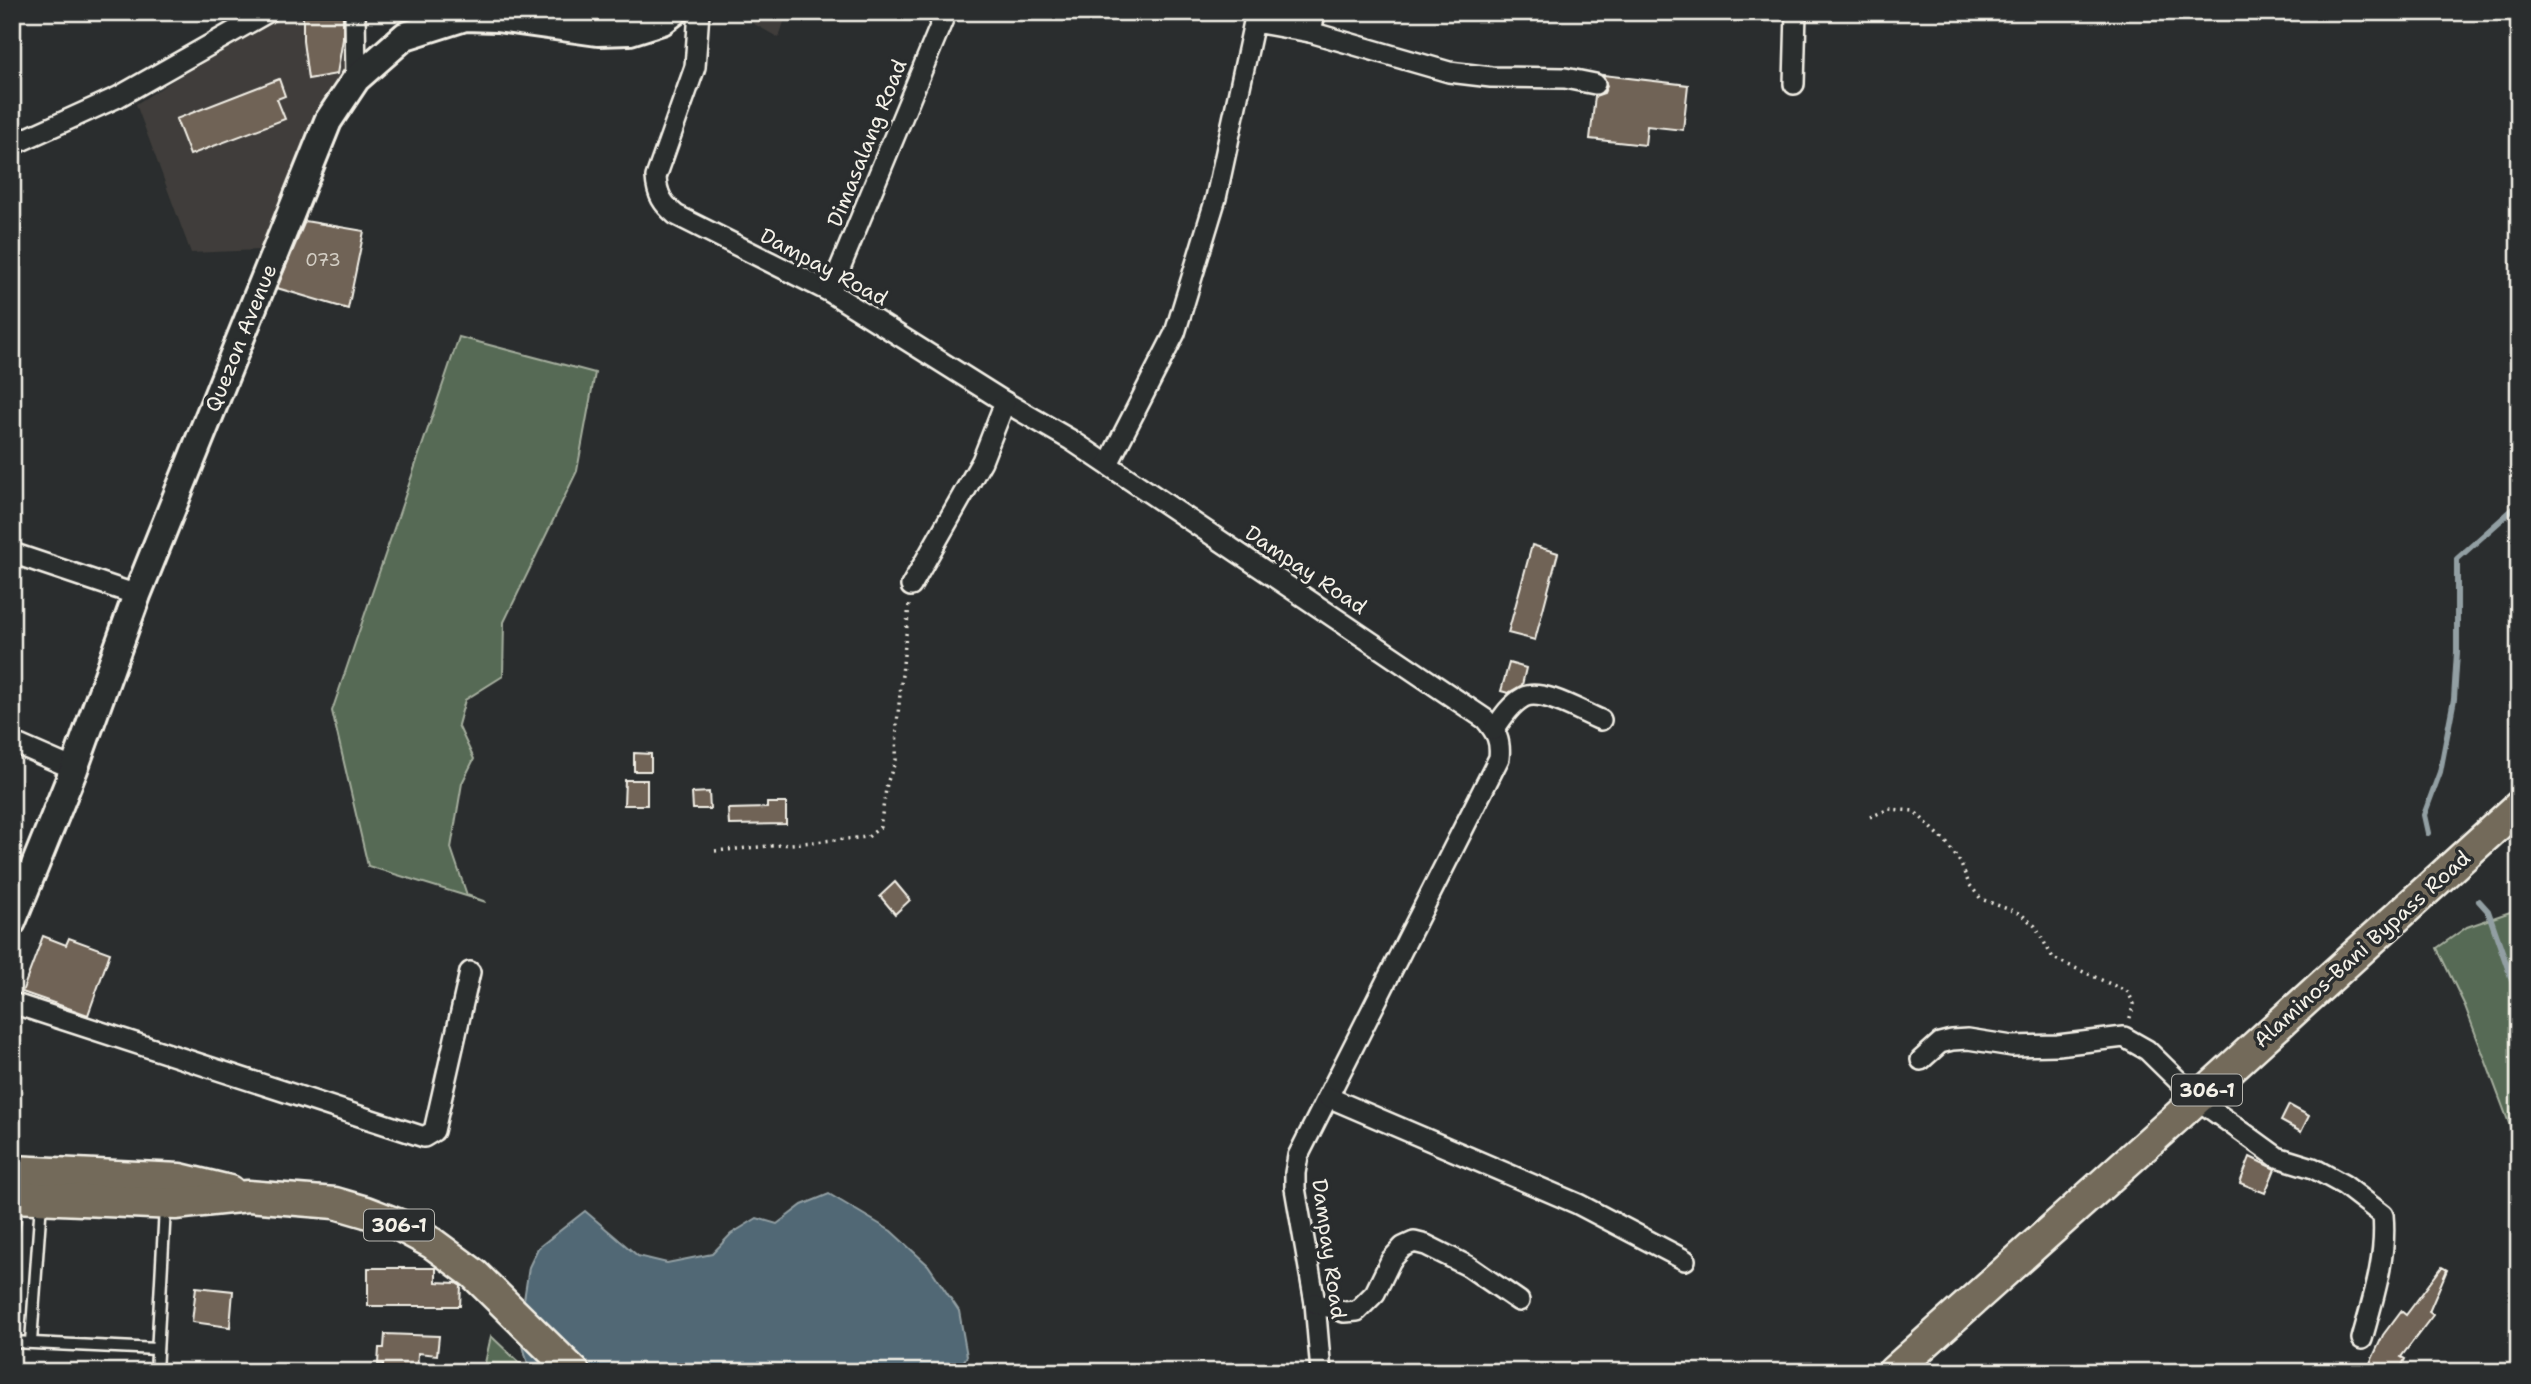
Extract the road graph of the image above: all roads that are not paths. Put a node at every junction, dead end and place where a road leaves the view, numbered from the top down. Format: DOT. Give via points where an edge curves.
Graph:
graph roads {
  1 [pos="268,12"];
  2 [pos="355,12"];
  3 [pos="433,12"];
  4 [pos="674,12"];
  5 [pos="699,12"];
  6 [pos="946,12"];
  7 [pos="1316,12"];
  8 [pos="1796,12"];
  9 [pos="465,17"];
  10 [pos="1255,17"];
  11 [pos="1310,32"];
  12 [pos="356,79"];
  13 [pos="1595,84"];
  14 [pos="1794,84"];
  15 [pos="12,145"];
  16 [pos="830,292"];
  17 [pos="1005,402"];
  18 [pos="1108,464"];
  19 [pos="12,553"];
  20 [pos="911,586"];
  21 [pos="137,595"];
  22 [pos="1601,720"];
  23 [pos="1494,730"];
  24 [pos="12,742"];
  25 [pos="74,768"];
  26 [pos="2519,806"];
  27 [pos="12,922"];
  28 [pos="470,972"];
  29 [pos="12,1003"];
  30 [pos="1921,1060"];
  31 [pos="1328,1097"];
  32 [pos="2197,1099"];
  33 [pos="21,1190"];
  34 [pos="248,1196"];
  35 [pos="165,1204"];
  36 [pos="12,1236"];
  37 [pos="1685,1260"];
  38 [pos="1519,1301"];
  39 [pos="1315,1303"];
  40 [pos="2362,1339"];
  41 [pos="12,1342"];
  42 [pos="31,1342"];
  43 [pos="157,1349"];
  44 [pos="156,1372"];
  45 [pos="574,1372"];
  46 [pos="1321,1372"];
  47 [pos="1893,1372"];
  1 -- 15 [label="street" via="118,97"];
  2 -- 12 [label="street"];
  3 -- 9 [label="street"];
  4 -- 9 [label="main road, Quezon Avenue" via="662,21 630,31 598,32"];
  5 -- 16 [label="street, Dampay Road" via="695,67 656,177 657,191 676,215"];
  6 -- 16 [label="street, Dimasalang Road"];
  7 -- 11 [label="street"];
  8 -- 14 [label="street"];
  9 -- 12 [label="main road, Quezon Avenue" via="405,36"];
  10 -- 11 [label="street"];
  10 -- 18 [label="street" via="1216,198 1175,333"];
  11 -- 13 [label="street" via="1450,72 1565,78"];
  12 -- 21 [label="main road, Quezon Avenue" via="328,121"];
  16 -- 17 [label="street, Dampay Road"];
  17 -- 18 [label="street, Dampay Road"];
  17 -- 20 [label="street" via="982,461"];
  18 -- 23 [label="street, Dampay Road" via="1485,719"];
  19 -- 21 [label="street"];
  21 -- 25 [label="main road, Quezon Avenue"];
  22 -- 23 [label="street" via="1536,694 1515,704"];
  23 -- 31 [label="street, Dampay Road" via="1500,742 1499,758"];
  24 -- 25 [label="street"];
  25 -- 27 [label="main road, Quezon Avenue"];
  26 -- 32 [label="main road, Alaminos-Bani Bypass Road / 306-1"];
  28 -- 29 [label="street" via="434,1131 424,1137"];
  30 -- 32 [label="street" via="1940,1043 1952,1040 2012,1046 2124,1037 2147,1050"];
  31 -- 37 [label="street" via="1578,1204"];
  31 -- 39 [label="street, Dampay Road" via="1298,1156 1295,1173"];
  32 -- 40 [label="street" via="2277,1157 2313,1168 2383,1215 2385,1235 2377,1286"];
  32 -- 47 [label="main road, Alaminos-Bani Bypass Road / 306-1"];
  33 -- 34 [label="main road, 306-1" via="180,1179"];
  33 -- 35 [label="main road, 306-1"];
  33 -- 36 [label="lane"];
  33 -- 42 [label="lane"];
  34 -- 35 [label="main road, 306-1"];
  34 -- 45 [label="main road, 306-1" via="335,1203 397,1224 474,1275"];
  35 -- 43 [label="lane"];
  38 -- 39 [label="street" via="1468,1266 1414,1242 1391,1260 1375,1293 1357,1311"];
  39 -- 46 [label="street, Dampay Road"];
  41 -- 42 [label="lane"];
  42 -- 43 [label="lane"];
  43 -- 44 [label="lane"];
}
